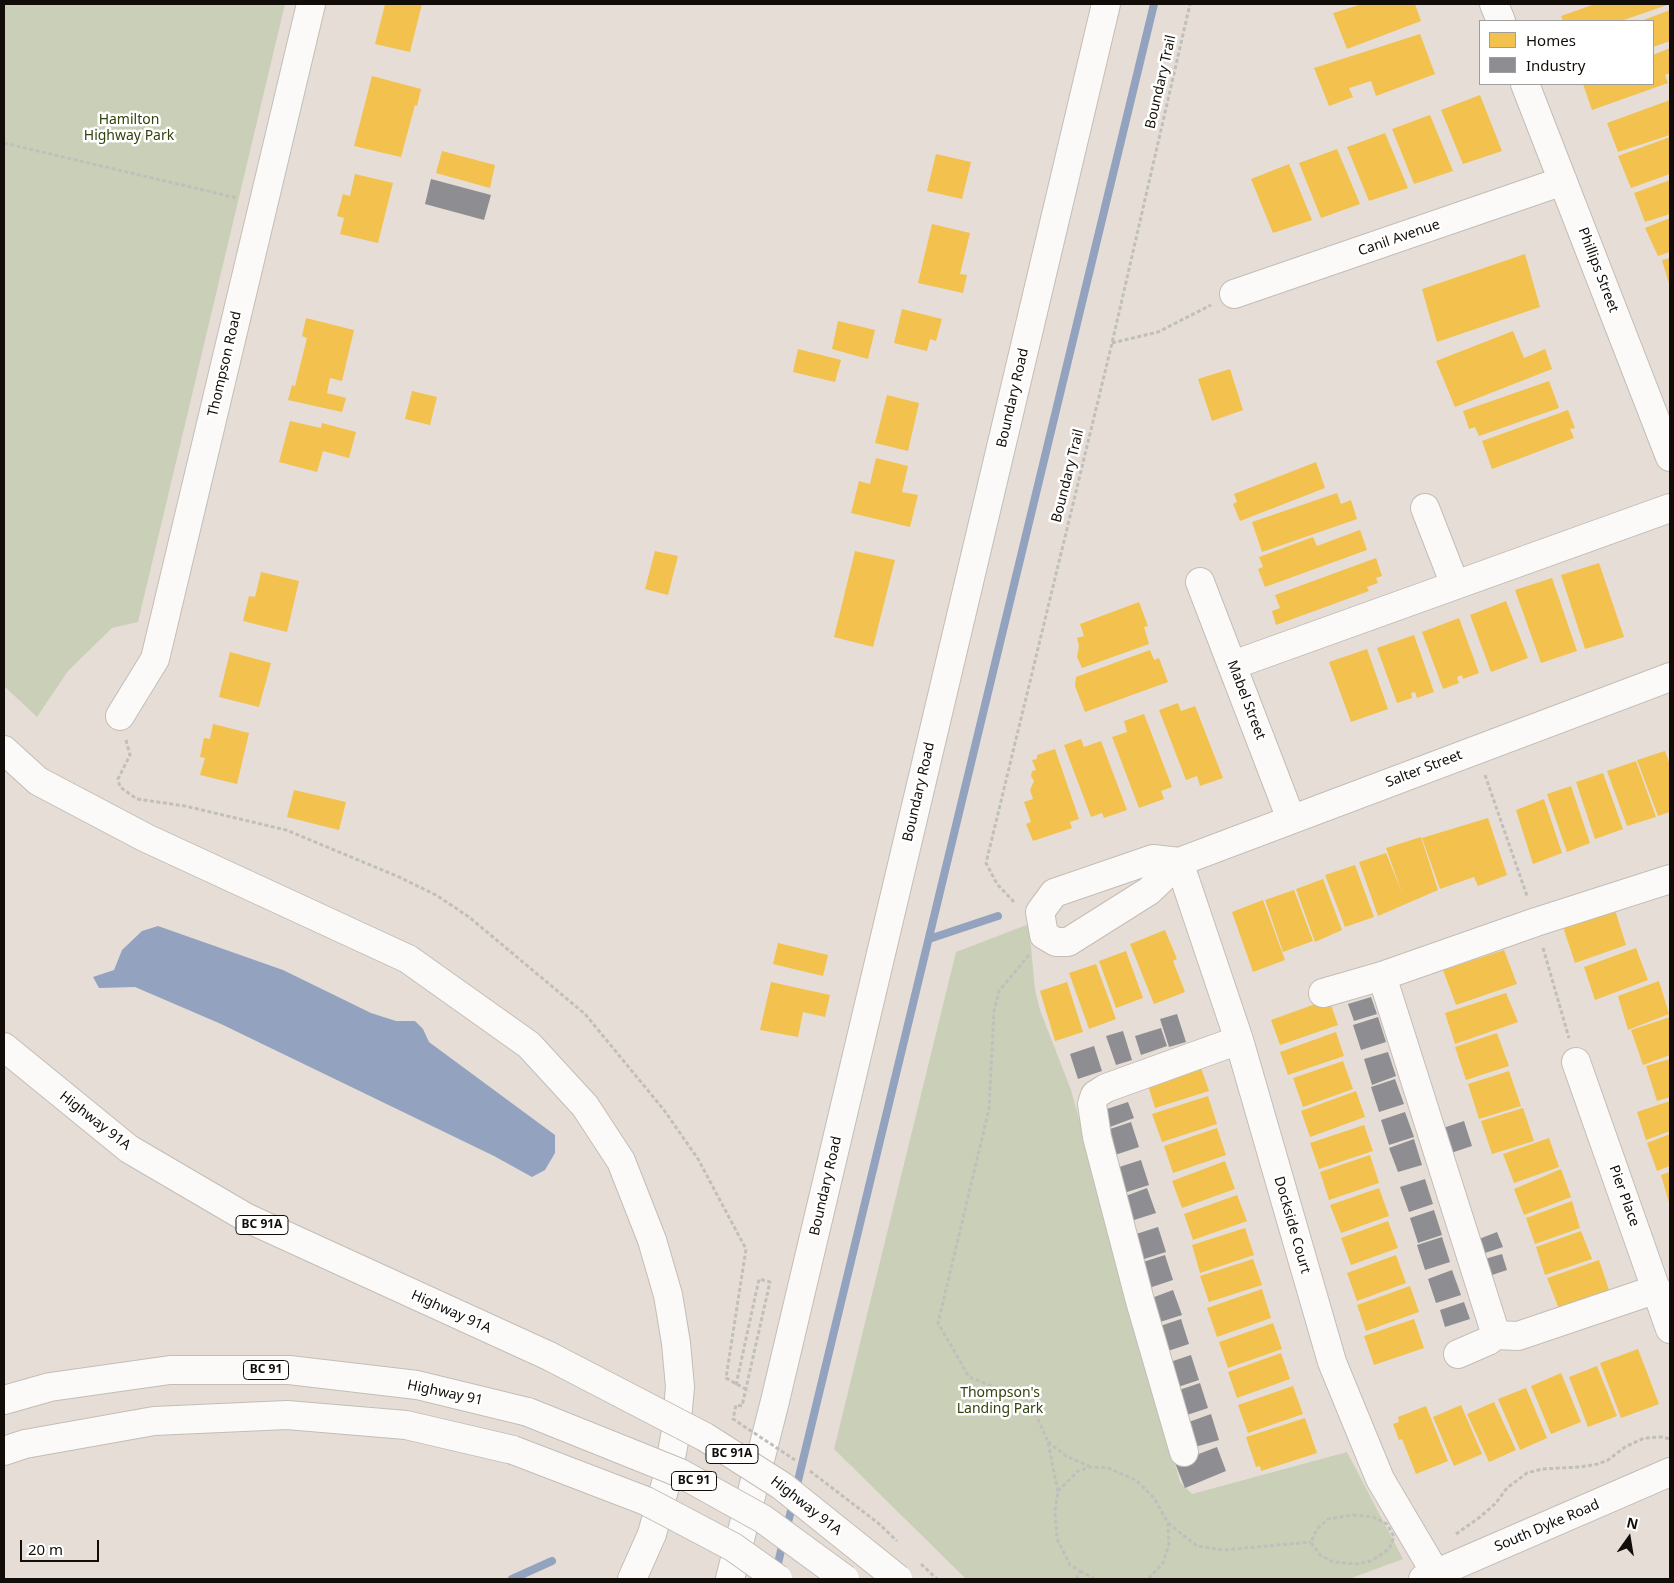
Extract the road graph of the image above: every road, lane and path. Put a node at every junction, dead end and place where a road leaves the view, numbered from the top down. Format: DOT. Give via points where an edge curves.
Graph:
graph roads {
  1 [pos="311,4"];
  2 [pos="1106,4"];
  3 [pos="1190,4"];
  4 [pos="1494,4"];
  5 [pos="1501,20"];
  6 [pos="1525,85"];
  7 [pos="4,143"];
  8 [pos="1564,182"];
  9 [pos="263,204"];
  10 [pos="1234,294"];
  11 [pos="1112,343"];
  12 [pos="1670,457"];
  13 [pos="1425,508"];
  14 [pos="1670,508"];
  15 [pos="1200,582"];
  16 [pos="1455,585"];
  17 [pos="1233,665"];
  18 [pos="1670,677"];
  19 [pos="120,716"];
  20 [pos="4,750"];
  21 [pos="1291,819"];
  22 [pos="1179,862"];
  23 [pos="1670,879"];
  24 [pos="1044,935"];
  25 [pos="1382,976"];
  26 [pos="1323,993"];
  27 [pos="1239,1040"];
  28 [pos="4,1047"];
  29 [pos="1576,1062"];
  30 [pos="1657,1289"];
  31 [pos="1670,1330"];
  32 [pos="1496,1335"];
  33 [pos="1458,1354"];
  34 [pos="736,1385"];
  35 [pos="4,1400"];
  36 [pos="733,1419"];
  37 [pos="1670,1439"];
  38 [pos="1048,1442"];
  39 [pos="4,1451"];
  40 [pos="1184,1452"];
  41 [pos="1090,1467"];
  42 [pos="1670,1472"];
  43 [pos="1058,1492"];
  44 [pos="1168,1523"];
  45 [pos="1451,1539"];
  46 [pos="1311,1542"];
  47 [pos="1080,1571"];
  48 [pos="1430,1577"];
  49 [pos="632,1579"];
  50 [pos="730,1579"];
  51 [pos="778,1579"];
  52 [pos="845,1579"];
  53 [pos="898,1579"];
  54 [pos="1076,1579"];
  55 [pos="1095,1579"];
  56 [pos="1148,1579"];
  1 -- 9 [label="main road, Thompson Road"];
  2 -- 50 [label="main road, Boundary Road"];
  3 -- 11 [label="path, Boundary Trail"];
  4 -- 5 [label="main road"];
  6 -- 8 [label="main road, Phillips Street"];
  7 -- 9 [label="path"];
  8 -- 10 [label="main road, Canil Avenue"];
  8 -- 12 [label="main road, Phillips Street"];
  9 -- 19 [label="main road, Thompson Road" via="155,659"];
  10 -- 11 [label="path" via="1158,332"];
  11 -- 24 [label="path, Boundary Trail" via="986,863 997,884"];
  13 -- 16 [label="main road"];
  14 -- 16 [label="main road"];
  15 -- 17 [label="main road, Mabel Street"];
  16 -- 17 [label="main road"];
  17 -- 21 [label="main road, Mabel Street"];
  18 -- 21 [label="main road, Salter Street"];
  20 -- 49 [label="main road" via="38,781 146,838 408,959 529,1045 585,1106 621,1161 652,1240 668,1295 676,1343 680,1387 674,1441 652,1534"];
  21 -- 22 [label="main road, Salter Street"];
  22 -- 24 [label="main road, Salter Street" via="1149,891 1079,937 1068,942 1056,942"];
  22 -- 24 [label="main road, Salter Street" via="1152,859 1054,894 1040,912"];
  22 -- 27 [label="main road, Dockside Court"];
  23 -- 25 [label="main road"];
  24 -- 38 [label="path" via="999,991 994,1011 989,1109 938,1323 969,1378 1030,1401"];
  25 -- 26 [label="main road"];
  25 -- 32 [label="main road"];
  27 -- 40 [label="main road" via="1106,1088 1095,1095 1092,1104 1096,1137"];
  27 -- 48 [label="main road, Dockside Court" via="1332,1362 1380,1479"];
  28 -- 53 [label="main road, Highway 91A / BC 91A, bridge" via="129,1149 247,1218 549,1356 705,1437 782,1486"];
  29 -- 30 [label="main road, Pier Place"];
  30 -- 31 [label="main road, Pier Place"];
  30 -- 32 [label="main road" via="1518,1336"];
  32 -- 33 [label="main road"];
  34 -- 36 [label="path, bridge" via="759,1279 770,1282 742,1406 736,1405"];
  35 -- 52 [label="main road, Highway 91 / BC 91, bridge" via="50,1387 170,1370 289,1370 417,1385 528,1412 680,1473 763,1519"];
  37 -- 45 [label="path" via="1644,1438 1598,1464 1527,1473"];
  38 -- 41 [label="path" via="1066,1456"];
  38 -- 43 [label="path"];
  39 -- 51 [label="main road, bridge" via="25,1444 154,1421 287,1415 406,1425 514,1450 646,1501 733,1547"];
  41 -- 43 [label="path" via="1078,1471"];
  41 -- 44 [label="path" via="1108,1468 1136,1480 1154,1498"];
  42 -- 48 [label="main road, South Dyke Road"];
  43 -- 47 [label="path" via="1055,1511 1057,1539 1070,1565"];
  44 -- 46 [label="path" via="1197,1546 1224,1550"];
  44 -- 56 [label="path" via="1169,1544 1163,1563"];
  46 -- 46 [label="path" via="1316,1529 1328,1520 1353,1515 1373,1517 1387,1524 1394,1537 1389,1550 1371,1561 1357,1564 1333,1562 1320,1555"];
  47 -- 54 [label="path"];
  47 -- 55 [label="path"];
}
